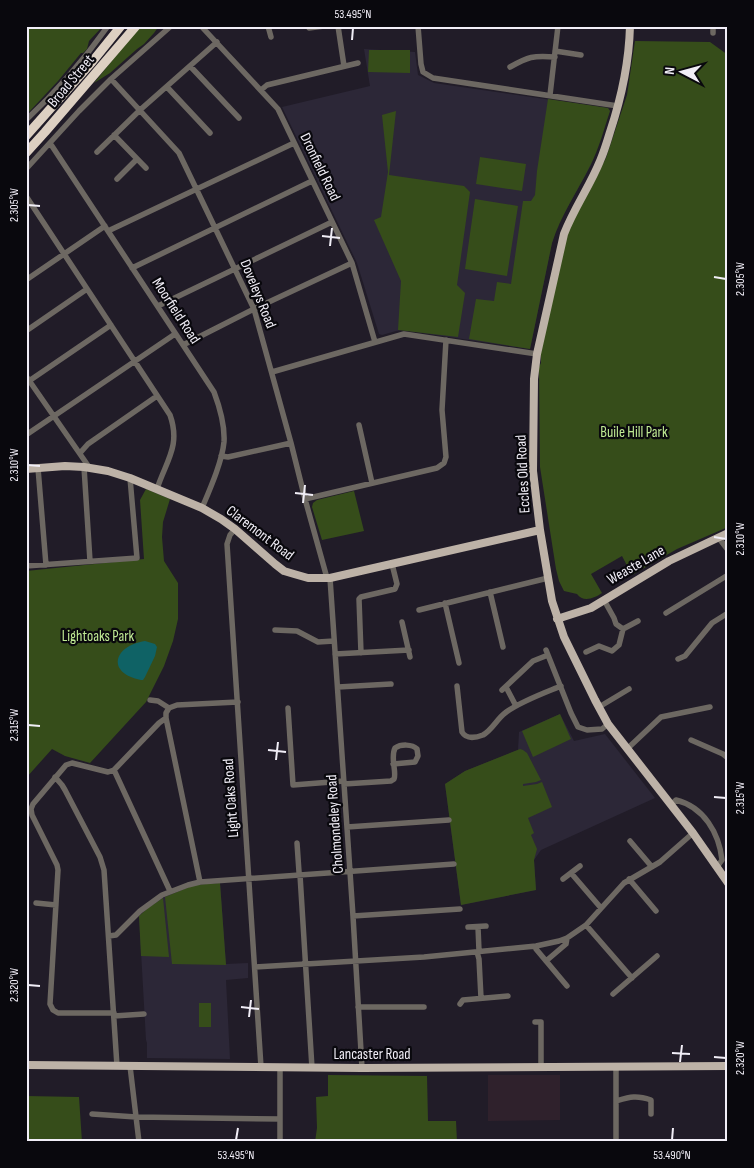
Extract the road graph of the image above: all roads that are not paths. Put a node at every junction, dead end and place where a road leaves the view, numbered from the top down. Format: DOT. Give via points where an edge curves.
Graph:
graph roads {
  1 [pos="108,26"];
  2 [pos="122,26"];
  3 [pos="136,26"];
  4 [pos="171,26"];
  5 [pos="201,26"];
  6 [pos="268,26"];
  7 [pos="324,26"];
  8 [pos="338,26"];
  9 [pos="418,26"];
  10 [pos="558,26"];
  11 [pos="630,26"];
  12 [pos="309,28"];
  13 [pos="272,36"];
  14 [pos="217,42"];
  15 [pos="555,54"];
  16 [pos="581,55"];
  17 [pos="358,63"];
  18 [pos="190,66"];
  19 [pos="344,66"];
  20 [pos="510,67"];
  21 [pos="111,80"];
  22 [pos="167,87"];
  23 [pos="261,90"];
  24 [pos="550,95"];
  25 [pos="618,106"];
  26 [pos="140,110"];
  27 [pos="239,118"];
  28 [pos="26,120"];
  29 [pos="210,133"];
  30 [pos="114,135"];
  31 [pos="26,136"];
  32 [pos="50,143"];
  33 [pos="294,143"];
  34 [pos="97,152"];
  35 [pos="26,153"];
  36 [pos="137,159"];
  37 [pos="26,168"];
  38 [pos="146,168"];
  39 [pos="117,178"];
  40 [pos="312,182"];
  41 [pos="197,189"];
  42 [pos="26,196"];
  43 [pos="332,222"];
  44 [pos="215,228"];
  45 [pos="106,229"];
  46 [pos="64,254"];
  47 [pos="352,263"];
  48 [pos="132,268"];
  49 [pos="234,269"];
  50 [pos="26,280"];
  51 [pos="87,289"];
  52 [pos="158,306"];
  53 [pos="254,310"];
  54 [pos="111,325"];
  55 [pos="26,331"];
  56 [pos="175,334"];
  57 [pos="446,340"];
  58 [pos="375,342"];
  59 [pos="183,345"];
  60 [pos="537,354"];
  61 [pos="134,361"];
  62 [pos="272,372"];
  63 [pos="27,379"];
  64 [pos="157,396"];
  65 [pos="54,416"];
  66 [pos="359,425"];
  67 [pos="26,435"];
  68 [pos="291,443"];
  69 [pos="80,454"];
  70 [pos="221,456"];
  71 [pos="87,467"];
  72 [pos="38,468"];
  73 [pos="26,469"];
  74 [pos="130,478"];
  75 [pos="372,483"];
  76 [pos="157,489"];
  77 [pos="305,499"];
  78 [pos="202,508"];
  79 [pos="235,529"];
  80 [pos="540,530"];
  81 [pos="728,533"];
  82 [pos="718,537"];
  83 [pos="728,550"];
  84 [pos="90,561"];
  85 [pos="46,564"];
  86 [pos="392,564"];
  87 [pos="26,566"];
  88 [pos="728,575"];
  89 [pos="328,578"];
  90 [pos="548,578"];
  91 [pos="490,592"];
  92 [pos="604,600"];
  93 [pos="445,603"];
  94 [pos="673,609"];
  95 [pos="419,610"];
  96 [pos="666,613"];
  97 [pos="728,613"];
  98 [pos="677,615"];
  99 [pos="558,619"];
  100 [pos="638,621"];
  101 [pos="402,622"];
  102 [pos="623,629"];
  103 [pos="275,630"];
  104 [pos="334,641"];
  105 [pos="503,647"];
  106 [pos="409,650"];
  107 [pos="586,652"];
  108 [pos="361,653"];
  109 [pos="335,654"];
  110 [pos="684,656"];
  111 [pos="410,657"];
  112 [pos="678,659"];
  113 [pos="688,662"];
  114 [pos="458,663"];
  115 [pos="391,684"];
  116 [pos="457,686"];
  117 [pos="561,686"];
  118 [pos="338,687"];
  119 [pos="629,689"];
  120 [pos="150,700"];
  121 [pos="238,702"];
  122 [pos="516,706"];
  123 [pos="599,707"];
  124 [pos="710,707"];
  125 [pos="169,708"];
  126 [pos="288,708"];
  127 [pos="166,718"];
  128 [pos="608,724"];
  129 [pos="691,740"];
  130 [pos="627,748"];
  131 [pos="728,758"];
  132 [pos="393,764"];
  133 [pos="114,770"];
  134 [pos="55,778"];
  135 [pos="344,783"];
  136 [pos="671,805"];
  137 [pos="448,820"];
  138 [pos="347,827"];
  139 [pos="693,832"];
  140 [pos="630,841"];
  141 [pos="297,843"];
  142 [pos="454,864"];
  143 [pos="580,866"];
  144 [pos="652,867"];
  145 [pos="717,867"];
  146 [pos="350,871"];
  147 [pos="571,873"];
  148 [pos="300,875"];
  149 [pos="249,878"];
  150 [pos="563,879"];
  151 [pos="629,879"];
  152 [pos="200,882"];
  153 [pos="728,883"];
  154 [pos="170,891"];
  155 [pos="36,903"];
  156 [pos="56,904"];
  157 [pos="601,908"];
  158 [pos="460,909"];
  159 [pos="656,911"];
  160 [pos="353,916"];
  161 [pos="586,925"];
  162 [pos="486,926"];
  163 [pos="468,927"];
  164 [pos="478,927"];
  165 [pos="109,936"];
  166 [pos="567,938"];
  167 [pos="536,946"];
  168 [pos="478,952"];
  169 [pos="657,956"];
  170 [pos="356,961"];
  171 [pos="546,961"];
  172 [pos="306,965"];
  173 [pos="255,967"];
  174 [pos="632,978"];
  175 [pos="567,986"];
  176 [pos="614,994"];
  177 [pos="508,996"];
  178 [pos="482,998"];
  179 [pos="460,1004"];
  180 [pos="358,1007"];
  181 [pos="424,1007"];
  182 [pos="114,1014"];
  183 [pos="144,1014"];
  184 [pos="536,1022"];
  185 [pos="728,1064"];
  186 [pos="26,1065"];
  187 [pos="117,1066"];
  188 [pos="130,1066"];
  189 [pos="616,1066"];
  190 [pos="261,1067"];
  191 [pos="280,1067"];
  192 [pos="541,1067"];
  193 [pos="312,1068"];
  194 [pos="362,1068"];
  195 [pos="616,1101"];
  196 [pos="92,1114"];
  197 [pos="651,1114"];
  198 [pos="136,1117"];
  199 [pos="280,1119"];
  200 [pos="138,1142"];
  201 [pos="280,1142"];
  202 [pos="616,1142"];
  1 -- 28 [label="street" via="60,86"];
  2 -- 31 [label="highway, Broad Street"];
  3 -- 35 [label="highway, Broad Street"];
  4 -- 21 [label="street"];
  5 -- 14 [label="street, Dronfield Road"];
  6 -- 13 [label="street"];
  7 -- 12 [label="street"];
  8 -- 19 [label="street"];
  9 -- 24 [label="street" via="423,72 434,78"];
  10 -- 15 [label="street"];
  11 -- 25 [label="main road, Eccles Old Road" via="630,45"];
  14 -- 18 [label="street"];
  14 -- 23 [label="street, Dronfield Road"];
  15 -- 16 [label="street"];
  15 -- 20 [label="street" via="534,56"];
  15 -- 24 [label="street"];
  17 -- 19 [label="street"];
  18 -- 22 [label="street"];
  18 -- 27 [label="street"];
  19 -- 23 [label="street" via="267,85"];
  21 -- 26 [label="street, Doveleys Road"];
  21 -- 32 [label="street"];
  22 -- 26 [label="street"];
  22 -- 29 [label="street"];
  23 -- 33 [label="street, Dronfield Road" via="278,109"];
  24 -- 25 [label="street"];
  25 -- 60 [label="main road, Eccles Old Road" via="600,161 564,234"];
  26 -- 30 [label="street"];
  26 -- 41 [label="street, Doveleys Road" via="179,153"];
  30 -- 34 [label="street"];
  30 -- 36 [label="street"];
  32 -- 37 [label="street"];
  32 -- 45 [label="street, Moorfield Road"];
  33 -- 40 [label="street, Dronfield Road"];
  33 -- 41 [label="street"];
  36 -- 38 [label="street"];
  36 -- 39 [label="street"];
  40 -- 43 [label="street, Dronfield Road"];
  40 -- 44 [label="street"];
  41 -- 44 [label="street, Doveleys Road"];
  41 -- 45 [label="street"];
  42 -- 46 [label="street"];
  43 -- 47 [label="street, Dronfield Road"];
  43 -- 49 [label="street"];
  44 -- 48 [label="street"];
  44 -- 49 [label="street, Doveleys Road"];
  45 -- 46 [label="street"];
  45 -- 48 [label="street, Moorfield Road"];
  46 -- 50 [label="street"];
  46 -- 51 [label="street"];
  47 -- 53 [label="street"];
  47 -- 58 [label="street, Dronfield Road"];
  48 -- 52 [label="street, Moorfield Road"];
  49 -- 52 [label="street"];
  49 -- 53 [label="street, Doveleys Road"];
  51 -- 54 [label="street"];
  51 -- 55 [label="street"];
  52 -- 56 [label="street, Moorfield Road"];
  53 -- 59 [label="street"];
  53 -- 62 [label="street, Doveleys Road"];
  54 -- 61 [label="street"];
  54 -- 63 [label="street"];
  56 -- 59 [label="street, Moorfield Road"];
  56 -- 61 [label="street"];
  57 -- 58 [label="street" via="404,334"];
  57 -- 60 [label="street"];
  57 -- 75 [label="street" via="442,399 444,463 437,468"];
  58 -- 62 [label="street"];
  59 -- 70 [label="street, Moorfield Road" via="217,400 224,440"];
  60 -- 80 [label="main road, Eccles Old Road" via="534,471"];
  61 -- 64 [label="street"];
  61 -- 65 [label="street"];
  62 -- 68 [label="street, Doveleys Road"];
  63 -- 65 [label="street"];
  64 -- 69 [label="street" via="88,444"];
  64 -- 76 [label="street" via="174,427 174,447"];
  65 -- 67 [label="street"];
  65 -- 69 [label="street"];
  66 -- 75 [label="street"];
  68 -- 70 [label="street"];
  68 -- 77 [label="street, Doveleys Road"];
  69 -- 71 [label="street"];
  70 -- 78 [label="street, Moorfield Road"];
  71 -- 72 [label="main road, Claremont Road"];
  71 -- 74 [label="main road, Claremont Road"];
  71 -- 84 [label="street"];
  72 -- 73 [label="main road, Claremont Road"];
  72 -- 85 [label="street"];
  74 -- 76 [label="main road, Claremont Road"];
  74 -- 84 [label="street" via="137,558"];
  75 -- 77 [label="street"];
  76 -- 78 [label="main road, Claremont Road"];
  77 -- 89 [label="street, Doveleys Road"];
  78 -- 79 [label="main road, Claremont Road"];
  79 -- 89 [label="main road, Claremont Road" via="284,570 301,576"];
  79 -- 121 [label="street, Light Oaks Road" via="227,544"];
  80 -- 86 [label="main road, Claremont Road"];
  80 -- 90 [label="main road, Eccles Old Road"];
  81 -- 82 [label="main road, Weaste Lane"];
  82 -- 83 [label="street"];
  82 -- 92 [label="main road, Weaste Lane" via="669,561"];
  84 -- 85 [label="street"];
  85 -- 87 [label="street"];
  86 -- 89 [label="main road, Claremont Road"];
  86 -- 108 [label="street" via="397,584 395,589 359,599"];
  88 -- 94 [label="street"];
  89 -- 104 [label="street, Cholmondeley Road"];
  90 -- 91 [label="street"];
  90 -- 99 [label="main road, Eccles Old Road"];
  91 -- 93 [label="street"];
  91 -- 105 [label="street"];
  92 -- 99 [label="main road, Weaste Lane"];
  92 -- 102 [label="street" via="616,624"];
  93 -- 95 [label="street"];
  93 -- 114 [label="street"];
  94 -- 96 [label="street"];
  94 -- 98 [label="street"];
  97 -- 110 [label="street" via="712,623"];
  99 -- 123 [label="main road, Eccles Old Road"];
  100 -- 102 [label="street"];
  101 -- 106 [label="street"];
  102 -- 107 [label="street" via="619,645 612,651 599,646"];
  103 -- 104 [label="street" via="297,631 318,642"];
  104 -- 109 [label="street, Cholmondeley Road"];
  106 -- 108 [label="street"];
  106 -- 111 [label="street"];
  108 -- 109 [label="street"];
  109 -- 118 [label="street, Cholmondeley Road"];
  110 -- 112 [label="street"];
  110 -- 113 [label="street"];
  115 -- 118 [label="street"];
  116 -- 122 [label="street" via="464,736 484,734"];
  117 -- 122 [label="street"];
  117 -- 122 [label="street" via="547,652 504,688"];
  117 -- 128 [label="street" via="578,727 602,729"];
  118 -- 135 [label="street, Cholmondeley Road"];
  119 -- 123 [label="street"];
  120 -- 125 [label="street"];
  121 -- 125 [label="street"];
  121 -- 149 [label="street, Light Oaks Road"];
  123 -- 128 [label="main road, Eccles Old Road"];
  124 -- 130 [label="street" via="661,717"];
  125 -- 127 [label="street"];
  126 -- 135 [label="street" via="293,785"];
  127 -- 133 [label="street"];
  127 -- 152 [label="street"];
  128 -- 130 [label="main road, Eccles Old Road"];
  129 -- 131 [label="street"];
  130 -- 136 [label="main road, Eccles Old Road"];
  132 -- 132 [label="street" via="393,752 397,747 411,745 417,749 415,762"];
  132 -- 135 [label="street" via="394,778 391,781"];
  133 -- 134 [label="street" via="108,772 70,764"];
  133 -- 154 [label="street"];
  134 -- 156 [label="street" via="33,804 31,812 57,867"];
  134 -- 165 [label="street" via="66,790 102,861"];
  135 -- 138 [label="street, Cholmondeley Road"];
  136 -- 139 [label="main road, Eccles Old Road"];
  136 -- 145 [label="street" via="676,800 682,802 697,810 710,824 721,849 722,860"];
  137 -- 138 [label="street"];
  138 -- 146 [label="street, Cholmondeley Road"];
  139 -- 144 [label="street"];
  139 -- 145 [label="main road, Eccles Old Road"];
  140 -- 144 [label="street"];
  141 -- 148 [label="street"];
  142 -- 146 [label="street"];
  143 -- 147 [label="street"];
  144 -- 151 [label="street"];
  145 -- 153 [label="main road, Eccles Old Road"];
  146 -- 148 [label="street"];
  146 -- 160 [label="street, Cholmondeley Road"];
  147 -- 150 [label="street"];
  147 -- 157 [label="street"];
  148 -- 149 [label="street"];
  148 -- 172 [label="street"];
  149 -- 152 [label="street"];
  149 -- 173 [label="street, Light Oaks Road"];
  151 -- 157 [label="street"];
  151 -- 159 [label="street"];
  152 -- 154 [label="street"];
  154 -- 165 [label="street" via="147,905 116,935"];
  155 -- 156 [label="street"];
  156 -- 182 [label="street" via="51,1008 58,1013"];
  157 -- 161 [label="street"];
  158 -- 160 [label="street"];
  160 -- 170 [label="street, Cholmondeley Road"];
  161 -- 166 [label="street"];
  161 -- 174 [label="street"];
  162 -- 164 [label="street"];
  163 -- 164 [label="street"];
  164 -- 168 [label="street"];
  165 -- 182 [label="street"];
  166 -- 167 [label="street"];
  166 -- 171 [label="street" via="566,944"];
  167 -- 168 [label="street"];
  167 -- 171 [label="street"];
  168 -- 170 [label="street"];
  168 -- 178 [label="street"];
  169 -- 174 [label="street"];
  170 -- 172 [label="street"];
  170 -- 180 [label="street, Cholmondeley Road"];
  171 -- 175 [label="street"];
  172 -- 173 [label="street"];
  172 -- 193 [label="street"];
  173 -- 190 [label="street, Light Oaks Road"];
  174 -- 176 [label="street"];
  177 -- 178 [label="street"];
  178 -- 179 [label="street" via="463,1000"];
  180 -- 181 [label="street"];
  180 -- 194 [label="street, Cholmondeley Road"];
  182 -- 183 [label="street"];
  182 -- 187 [label="street"];
  184 -- 192 [label="street" via="541,1022"];
  185 -- 189 [label="main road, Lancaster Road"];
  186 -- 187 [label="main road, Lancaster Road"];
  187 -- 188 [label="main road, Lancaster Road"];
  188 -- 190 [label="main road, Lancaster Road"];
  188 -- 198 [label="street"];
  189 -- 192 [label="main road, Lancaster Road"];
  189 -- 195 [label="street"];
  190 -- 191 [label="main road, Lancaster Road"];
  191 -- 193 [label="main road, Lancaster Road"];
  191 -- 199 [label="street"];
  192 -- 194 [label="main road, Lancaster Road"];
  193 -- 194 [label="main road, Lancaster Road"];
  195 -- 197 [label="street" via="640,1096 651,1100"];
  195 -- 202 [label="street"];
  196 -- 198 [label="street"];
  198 -- 199 [label="street"];
  198 -- 200 [label="street"];
  199 -- 201 [label="street"];
}
